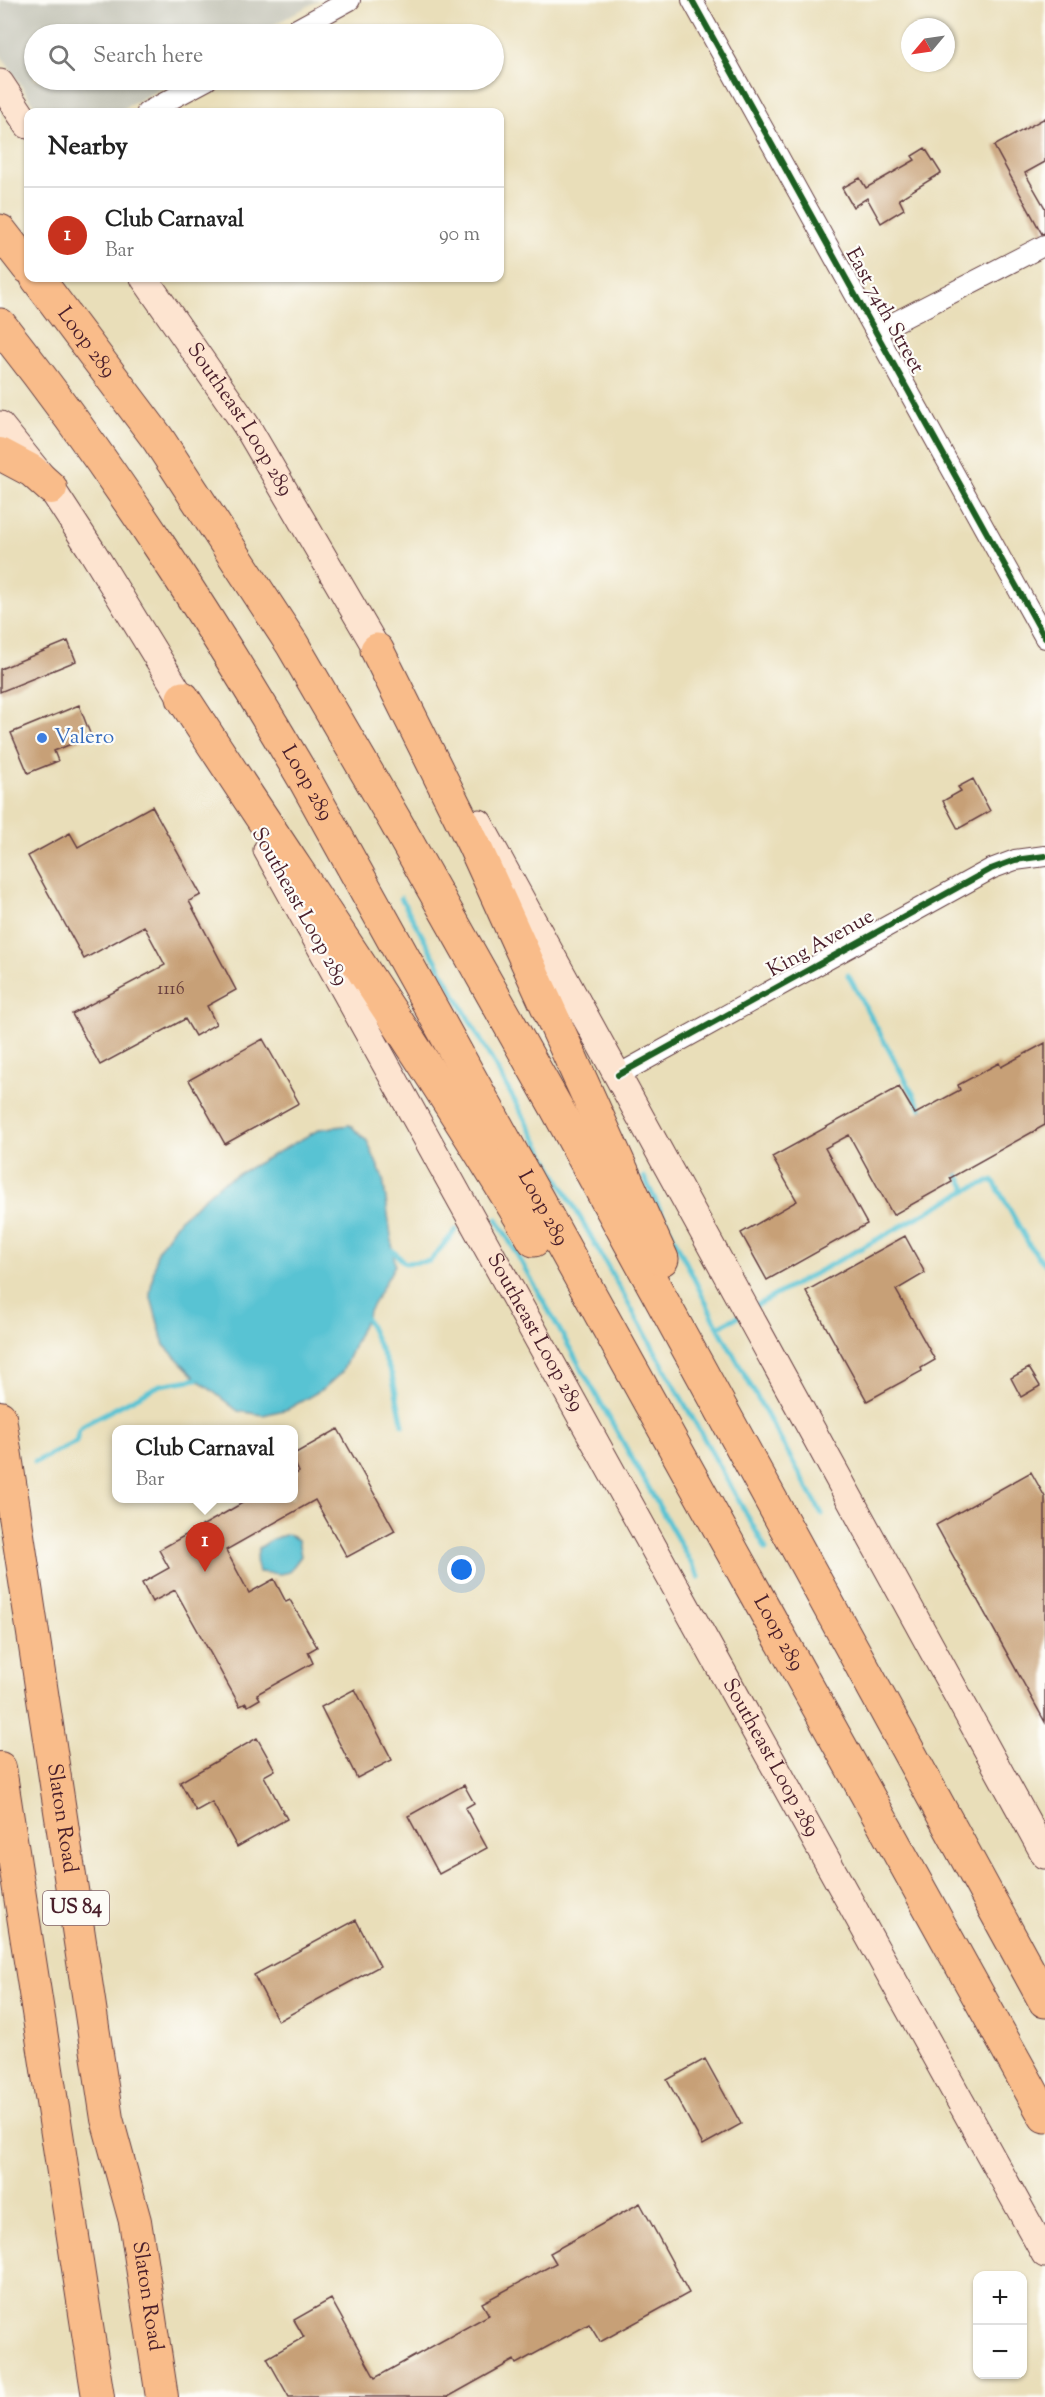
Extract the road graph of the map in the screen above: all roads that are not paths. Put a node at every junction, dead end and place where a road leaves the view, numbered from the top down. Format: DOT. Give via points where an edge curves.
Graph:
graph roads {
  1 [pos="350,0"];
  2 [pos="692,0"];
  3 [pos="306,24"];
  4 [pos="0,83"];
  5 [pos="188,90"];
  6 [pos="154,108"];
  7 [pos="24,119"];
  8 [pos="0,231"];
  9 [pos="1045,246"];
  10 [pos="24,262"];
  11 [pos="40,282"];
  12 [pos="147,282"];
  13 [pos="0,325"];
  14 [pos="876,332"];
  15 [pos="0,425"];
  16 [pos="0,454"];
  17 [pos="51,488"];
  18 [pos="1045,638"];
  19 [pos="377,650"];
  20 [pos="183,698"];
  21 [pos="1045,856"];
  22 [pos="618,1075"];
  23 [pos="0,1417"];
  24 [pos="861,1670"];
  25 [pos="812,1697"];
  26 [pos="0,1768"];
  27 [pos="1045,1855"];
  28 [pos="1045,2001"];
  29 [pos="1045,2116"];
  30 [pos="1045,2254"];
  31 [pos="98,2397"];
  32 [pos="162,2397"];
  1 -- 3 [label="street"];
  2 -- 14 [label="street, East 74th Street"];
  4 -- 7 [label="main road"];
  5 -- 6 [label="street"];
  8 -- 10 [label="highway"];
  9 -- 14 [label="street"];
  11 -- 24 [label="highway, Loop 289" via="158,439 292,644 561,1116"];
  12 -- 19 [label="main road, Southeast Loop 289" via="246,425"];
  13 -- 25 [label="highway, Loop 289" via="124,490 194,595 305,780"];
  14 -- 18 [label="street, East 74th Street"];
  15 -- 17 [label="main road, Southeast Loop 289"];
  16 -- 17 [label="highway" via="32,471"];
  17 -- 20 [label="main road, Southeast Loop 289"];
  19 -- 22 [label="main road, Southeast Loop 289" via="486,835"];
  19 -- 24 [label="highway" via="474,844 724,1390 832,1583"];
  20 -- 25 [label="highway" via="483,1154 702,1528"];
  20 -- 30 [label="main road, Southeast Loop 289"];
  21 -- 22 [label="street, King Avenue" via="991,868"];
  22 -- 27 [label="main road, Southeast Loop 289"];
  23 -- 32 [label="highway, Slaton Road / US 84" via="107,2119 135,2220"];
  24 -- 28 [label="highway, Loop 289"];
  25 -- 29 [label="highway, Loop 289"];
  26 -- 31 [label="highway, US 84"];
}
